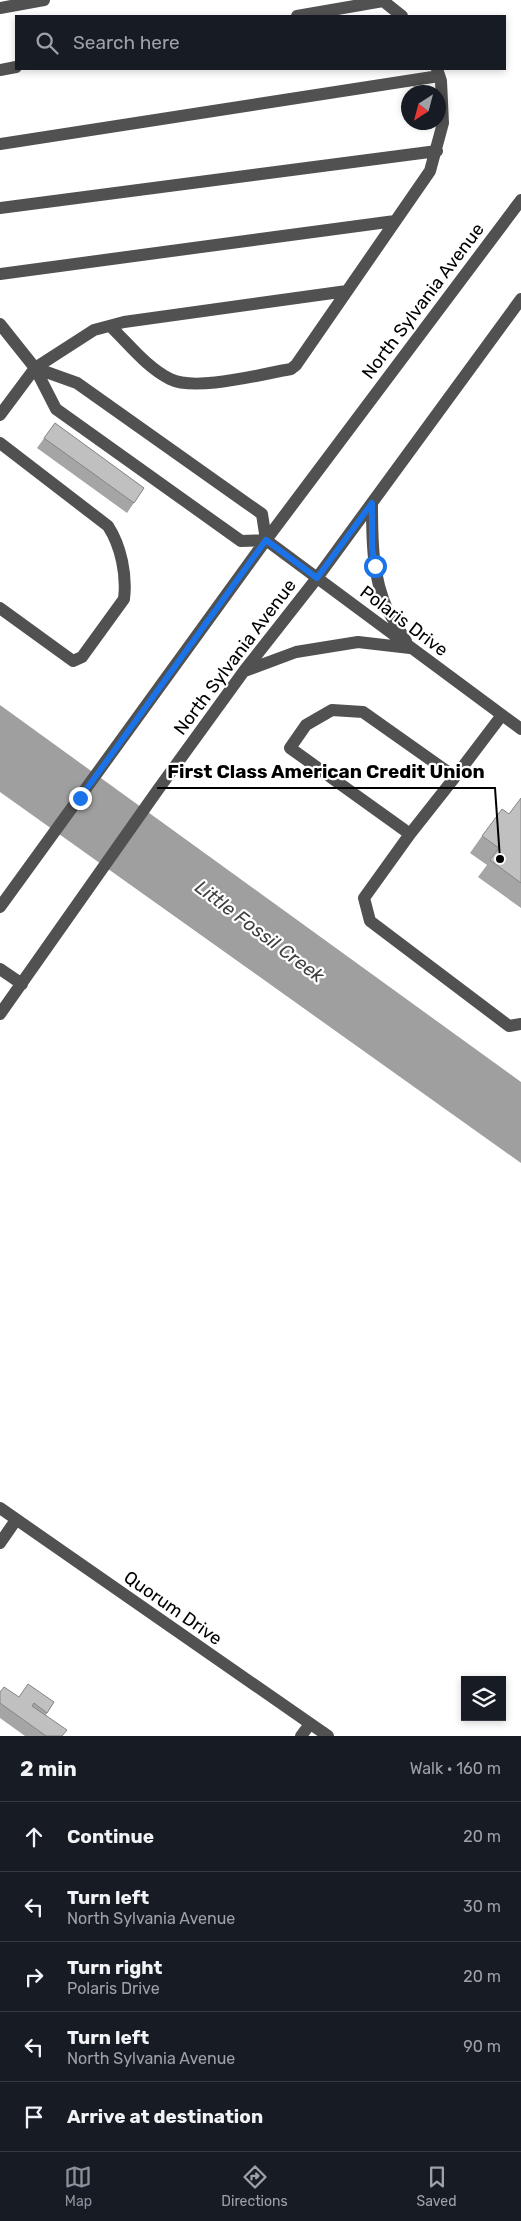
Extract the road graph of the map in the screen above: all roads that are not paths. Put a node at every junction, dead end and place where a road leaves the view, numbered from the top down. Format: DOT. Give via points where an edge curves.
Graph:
graph roads {
  1 [pos="44,0"];
  2 [pos="382,0"];
  3 [pos="0,8"];
  4 [pos="302,15"];
  5 [pos="401,15"];
  6 [pos="15,67"];
  7 [pos="0,70"];
  8 [pos="438,73"];
  9 [pos="0,144"];
  10 [pos="437,151"];
  11 [pos="521,200"];
  12 [pos="0,208"];
  13 [pos="395,221"];
  14 [pos="0,274"];
  15 [pos="347,291"];
  16 [pos="521,299"];
  17 [pos="0,324"];
  18 [pos="110,326"];
  19 [pos="35,368"];
  20 [pos="0,416"];
  21 [pos="0,443"];
  22 [pos="372,503"];
  23 [pos="266,540"];
  24 [pos="317,578"];
  25 [pos="0,608"];
  26 [pos="410,648"];
  27 [pos="244,672"];
  28 [pos="502,715"];
  29 [pos="521,729"];
  30 [pos="454,777"];
  31 [pos="410,834"];
  32 [pos="0,907"];
  33 [pos="0,969"];
  34 [pos="22,984"];
  35 [pos="0,1014"];
  36 [pos="521,1024"];
  37 [pos="0,1508"];
  38 [pos="16,1520"];
  39 [pos="0,1543"];
  40 [pos="310,1724"];
  41 [pos="301,1736"];
  42 [pos="328,1736"];
  1 -- 3 [label="street"];
  2 -- 4 [label="street"];
  2 -- 5 [label="street"];
  6 -- 7 [label="street"];
  8 -- 9 [label="street"];
  8 -- 10 [label="street" via="443,123"];
  10 -- 12 [label="street"];
  10 -- 13 [label="street" via="430,171"];
  11 -- 23 [label="street, North Sylvania Avenue"];
  13 -- 14 [label="street"];
  13 -- 15 [label="street"];
  15 -- 18 [label="street"];
  15 -- 18 [label="street" via="296,365 200,384 188,385 171,380 156,371"];
  16 -- 22 [label="street, North Sylvania Avenue"];
  17 -- 19 [label="street"];
  18 -- 19 [label="street" via="94,330"];
  19 -- 20 [label="street"];
  19 -- 23 [label="street" via="77,383 262,514"];
  19 -- 23 [label="street" via="56,409 241,541"];
  21 -- 25 [label="street" via="108,526 115,536 126,588 119,606 82,657 73,660"];
  22 -- 24 [label="street, North Sylvania Avenue"];
  22 -- 26 [label="street" via="372,548 379,583 388,610"];
  23 -- 24 [label="street, Polaris Drive"];
  23 -- 32 [label="street, North Sylvania Avenue"];
  24 -- 26 [label="street, Polaris Drive"];
  24 -- 27 [label="street, North Sylvania Avenue"];
  26 -- 27 [label="street" via="358,642 296,652"];
  26 -- 28 [label="street, Polaris Drive"];
  27 -- 34 [label="street, North Sylvania Avenue"];
  28 -- 29 [label="street, Polaris Drive"];
  28 -- 30 [label="street"];
  30 -- 31 [label="street"];
  30 -- 31 [label="street" via="363,712 332,710 306,725 290,748"];
  31 -- 36 [label="street" via="364,898 370,921 508,1026"];
  33 -- 34 [label="street"];
  34 -- 35 [label="street, North Sylvania Avenue"];
  37 -- 38 [label="street, Quorum Drive"];
  38 -- 39 [label="street"];
  38 -- 40 [label="street, Quorum Drive"];
  40 -- 41 [label="street"];
  40 -- 42 [label="street, Quorum Drive"];
}
